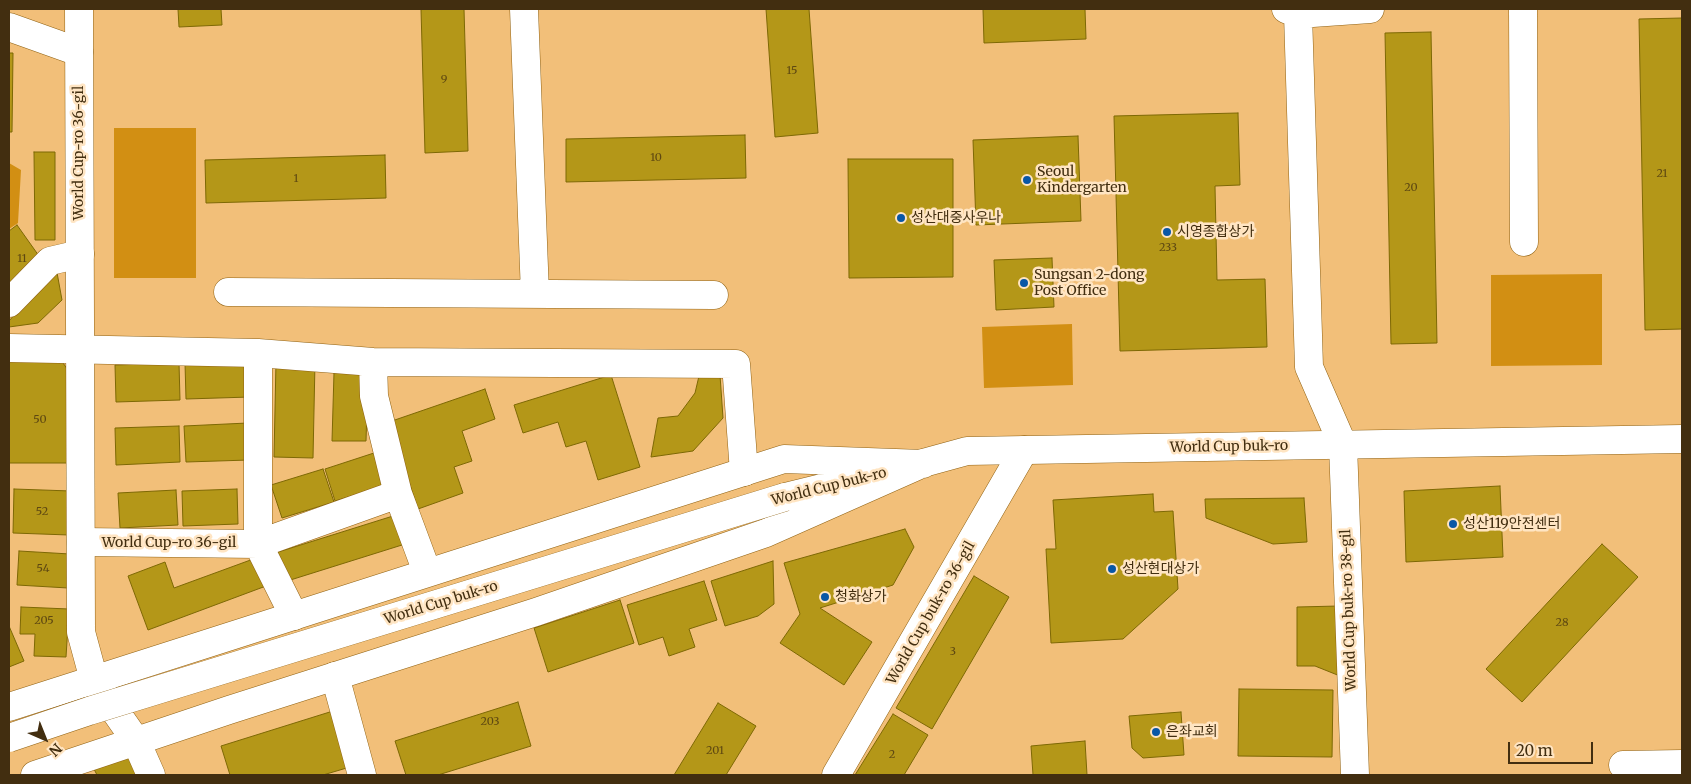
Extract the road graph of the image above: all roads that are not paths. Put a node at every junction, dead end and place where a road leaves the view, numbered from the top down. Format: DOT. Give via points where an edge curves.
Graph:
graph roads {
  1 [pos="78,9"];
  2 [pos="524,9"];
  3 [pos="1370,9"];
  4 [pos="1523,9"];
  5 [pos="1292,11"];
  6 [pos="9,28"];
  7 [pos="79,52"];
  8 [pos="1524,242"];
  9 [pos="80,254"];
  10 [pos="228,292"];
  11 [pos="535,294"];
  12 [pos="714,295"];
  13 [pos="14,298"];
  14 [pos="9,348"];
  15 [pos="80,349"];
  16 [pos="258,353"];
  17 [pos="373,362"];
  18 [pos="1682,439"];
  19 [pos="1343,445"];
  20 [pos="1024,450"];
  21 [pos="923,464"];
  22 [pos="744,472"];
  23 [pos="398,494"];
  24 [pos="81,542"];
  25 [pos="258,544"];
  26 [pos="427,572"];
  27 [pos="294,616"];
  28 [pos="334,676"];
  29 [pos="94,680"];
  30 [pos="9,707"];
  31 [pos="9,738"];
  32 [pos="136,741"];
  33 [pos="1682,764"];
  34 [pos="1623,765"];
  35 [pos="35,775"];
  36 [pos="151,775"];
  37 [pos="362,775"];
  38 [pos="836,775"];
  39 [pos="1355,775"];
  1 -- 7 [label="main road, World Cup-ro 36-gil"];
  2 -- 11 [label="main road"];
  3 -- 5 [label="main road"];
  4 -- 8 [label="main road"];
  5 -- 19 [label="main road" via="1309,367"];
  6 -- 7 [label="main road"];
  7 -- 9 [label="main road, World Cup-ro 36-gil"];
  9 -- 13 [label="main road" via="50,261"];
  9 -- 15 [label="main road, World Cup-ro 36-gil"];
  10 -- 11 [label="main road"];
  11 -- 12 [label="main road"];
  14 -- 15 [label="main road"];
  15 -- 16 [label="main road"];
  15 -- 24 [label="main road, World Cup-ro 36-gil"];
  16 -- 17 [label="main road"];
  16 -- 25 [label="main road"];
  17 -- 22 [label="main road" via="736,364"];
  17 -- 23 [label="main road" via="374,396"];
  18 -- 19 [label="main road, World Cup buk-ro"];
  19 -- 20 [label="main road, World Cup buk-ro"];
  19 -- 39 [label="main road, World Cup buk-ro 38-gil"];
  20 -- 21 [label="main road, World Cup buk-ro" via="967,451"];
  20 -- 38 [label="main road, World Cup buk-ro 36-gil"];
  21 -- 22 [label="main road" via="784,459"];
  21 -- 28 [label="main road" via="766,533 536,612"];
  21 -- 31 [label="main road, World Cup buk-ro, bridge" via="785,497"];
  22 -- 26 [label="main road"];
  23 -- 25 [label="main road, World Cup-ro 36-gil"];
  23 -- 26 [label="main road"];
  24 -- 25 [label="main road, World Cup-ro 36-gil"];
  24 -- 29 [label="main road, World Cup-ro 36-gil" via="81,632"];
  25 -- 27 [label="main road"];
  26 -- 27 [label="main road"];
  27 -- 29 [label="main road"];
  28 -- 32 [label="main road"];
  28 -- 37 [label="main road"];
  29 -- 30 [label="main road"];
  29 -- 32 [label="main road, World Cup-ro 36-gil"];
  32 -- 35 [label="main road"];
  32 -- 36 [label="main road, World Cup-ro 36-gil"];
  33 -- 34 [label="main road"];
}
